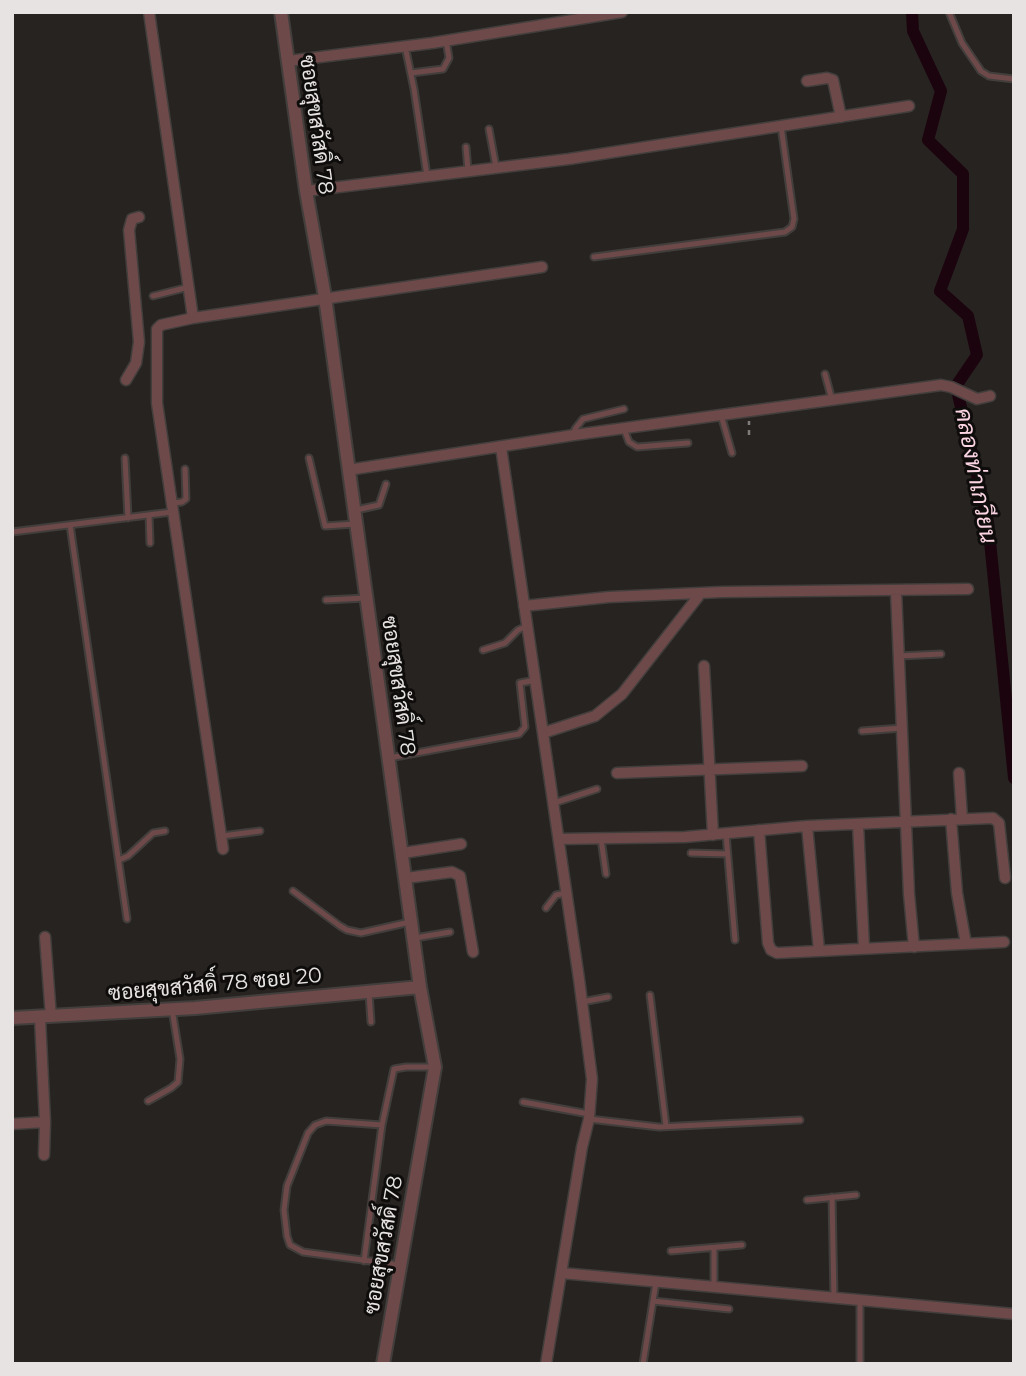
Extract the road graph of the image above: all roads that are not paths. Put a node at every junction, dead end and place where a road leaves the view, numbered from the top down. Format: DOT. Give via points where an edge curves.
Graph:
graph roads {
  1 [pos="149,12"];
  2 [pos="281,12"];
  3 [pos="622,12"];
  4 [pos="949,12"];
  5 [pos="446,40"];
  6 [pos="405,46"];
  7 [pos="288,61"];
  8 [pos="411,73"];
  9 [pos="1014,79"];
  10 [pos="807,81"];
  11 [pos="909,106"];
  12 [pos="841,117"];
  13 [pos="781,126"];
  14 [pos="489,129"];
  15 [pos="466,147"];
  16 [pos="496,168"];
  17 [pos="468,171"];
  18 [pos="427,176"];
  19 [pos="306,191"];
  20 [pos="139,217"];
  21 [pos="594,257"];
  22 [pos="542,267"];
  23 [pos="189,287"];
  24 [pos="153,296"];
  25 [pos="325,297"];
  26 [pos="193,318"];
  27 [pos="138,326"];
  28 [pos="157,329"];
  29 [pos="825,374"];
  30 [pos="126,380"];
  31 [pos="990,396"];
  32 [pos="832,400"];
  33 [pos="624,409"];
  34 [pos="721,415"];
  35 [pos="624,429"];
  36 [pos="574,435"];
  37 [pos="688,443"];
  38 [pos="501,447"];
  39 [pos="732,453"];
  40 [pos="125,458"];
  41 [pos="309,458"];
  42 [pos="184,469"];
  43 [pos="348,470"];
  44 [pos="386,484"];
  45 [pos="173,508"];
  46 [pos="353,510"];
  47 [pos="149,515"];
  48 [pos="128,517"];
  49 [pos="355,524"];
  50 [pos="70,525"];
  51 [pos="12,532"];
  52 [pos="150,543"];
  53 [pos="968,589"];
  54 [pos="896,591"];
  55 [pos="701,593"];
  56 [pos="366,598"];
  57 [pos="326,600"];
  58 [pos="524,606"];
  59 [pos="527,626"];
  60 [pos="483,650"];
  61 [pos="941,654"];
  62 [pos="899,656"];
  63 [pos="704,666"];
  64 [pos="536,680"];
  65 [pos="902,728"];
  66 [pos="862,732"];
  67 [pos="544,733"];
  68 [pos="389,758"];
  69 [pos="802,766"];
  70 [pos="710,769"];
  71 [pos="617,773"];
  72 [pos="959,773"];
  73 [pos="597,789"];
  74 [pos="554,803"];
  75 [pos="962,818"];
  76 [pos="951,819"];
  77 [pos="906,820"];
  78 [pos="858,824"];
  79 [pos="807,825"];
  80 [pos="759,830"];
  81 [pos="164,831"];
  82 [pos="260,831"];
  83 [pos="726,834"];
  84 [pos="713,835"];
  85 [pos="221,836"];
  86 [pos="600,838"];
  87 [pos="559,839"];
  88 [pos="461,844"];
  89 [pos="223,849"];
  90 [pos="403,853"];
  91 [pos="691,853"];
  92 [pos="727,854"];
  93 [pos="119,860"];
  94 [pos="606,874"];
  95 [pos="406,878"];
  96 [pos="1005,878"];
  97 [pos="293,891"];
  98 [pos="567,892"];
  99 [pos="546,908"];
  100 [pos="127,919"];
  101 [pos="413,922"];
  102 [pos="450,932"];
  103 [pos="46,937"];
  104 [pos="415,938"];
  105 [pos="735,940"];
  106 [pos="1004,942"];
  107 [pos="966,944"];
  108 [pos="914,947"];
  109 [pos="864,948"];
  110 [pos="819,950"];
  111 [pos="473,952"];
  112 [pos="421,987"];
  113 [pos="369,992"];
  114 [pos="650,995"];
  115 [pos="608,997"];
  116 [pos="582,1002"];
  117 [pos="172,1009"];
  118 [pos="12,1018"];
  119 [pos="46,1018"];
  120 [pos="371,1022"];
  121 [pos="435,1067"];
  122 [pos="148,1101"];
  123 [pos="523,1102"];
  124 [pos="589,1116"];
  125 [pos="800,1120"];
  126 [pos="45,1122"];
  127 [pos="12,1124"];
  128 [pos="382,1125"];
  129 [pos="666,1126"];
  130 [pos="44,1155"];
  131 [pos="856,1195"];
  132 [pos="832,1197"];
  133 [pos="807,1200"];
  134 [pos="742,1245"];
  135 [pos="713,1249"];
  136 [pos="671,1251"];
  137 [pos="364,1261"];
  138 [pos="400,1265"];
  139 [pos="561,1273"];
  140 [pos="656,1282"];
  141 [pos="714,1287"];
  142 [pos="834,1298"];
  143 [pos="653,1301"];
  144 [pos="860,1301"];
  145 [pos="729,1308"];
  146 [pos="1014,1314"];
  147 [pos="383,1364"];
  148 [pos="546,1364"];
  149 [pos="643,1364"];
  150 [pos="860,1364"];
  1 -- 23 [label="street"];
  2 -- 7 [label="street, ซอยสุขสวัสดิ์ 78"];
  3 -- 5 [label="street"];
  4 -- 9 [label="lane" via="981,71"];
  5 -- 6 [label="street"];
  5 -- 8 [label="lane" via="449,58 443,69"];
  6 -- 7 [label="street"];
  6 -- 8 [label="lane"];
  7 -- 19 [label="street, ซอยสุขสวัสดิ์ 78"];
  8 -- 18 [label="lane"];
  10 -- 12 [label="street" via="833,80"];
  11 -- 12 [label="street"];
  12 -- 13 [label="street"];
  13 -- 16 [label="street"];
  13 -- 21 [label="lane" via="794,219 785,232"];
  14 -- 16 [label="lane"];
  15 -- 17 [label="lane"];
  16 -- 17 [label="street"];
  17 -- 18 [label="street"];
  18 -- 19 [label="street"];
  19 -- 25 [label="street, ซอยสุขสวัสดิ์ 78"];
  20 -- 27 [label="street" via="132,219 130,230"];
  22 -- 25 [label="street"];
  23 -- 24 [label="lane"];
  23 -- 26 [label="street"];
  25 -- 26 [label="street"];
  25 -- 43 [label="street, ซอยสุขสวัสดิ์ 78"];
  26 -- 28 [label="street"];
  27 -- 28 [label="street"];
  27 -- 30 [label="street" via="137,355"];
  28 -- 45 [label="street" via="158,415"];
  29 -- 32 [label="lane"];
  31 -- 32 [label="street" via="977,399 941,385"];
  32 -- 34 [label="street"];
  33 -- 36 [label="lane" via="583,419"];
  34 -- 35 [label="street"];
  34 -- 39 [label="lane"];
  35 -- 36 [label="street"];
  35 -- 37 [label="lane" via="629,442 637,447"];
  36 -- 38 [label="street"];
  38 -- 43 [label="street"];
  38 -- 58 [label="street"];
  40 -- 48 [label="lane"];
  41 -- 49 [label="lane" via="325,526"];
  42 -- 45 [label="lane" via="186,499"];
  43 -- 46 [label="street, ซอยสุขสวัสดิ์ 78"];
  44 -- 46 [label="lane" via="379,505"];
  45 -- 47 [label="lane"];
  45 -- 85 [label="street"];
  46 -- 49 [label="street, ซอยสุขสวัสดิ์ 78"];
  47 -- 48 [label="lane"];
  47 -- 52 [label="lane"];
  48 -- 50 [label="lane"];
  49 -- 56 [label="street, ซอยสุขสวัสดิ์ 78"];
  50 -- 51 [label="lane"];
  50 -- 93 [label="lane"];
  53 -- 54 [label="street"];
  54 -- 55 [label="street"];
  54 -- 62 [label="street"];
  55 -- 58 [label="street"];
  55 -- 67 [label="street" via="622,694 595,716"];
  56 -- 57 [label="lane"];
  56 -- 68 [label="street, ซอยสุขสวัสดิ์ 78"];
  58 -- 59 [label="street"];
  59 -- 60 [label="lane" via="505,643"];
  59 -- 64 [label="street"];
  61 -- 62 [label="lane"];
  62 -- 65 [label="street"];
  63 -- 70 [label="street"];
  64 -- 67 [label="street"];
  64 -- 68 [label="lane" via="520,683 525,727 519,734"];
  65 -- 66 [label="lane"];
  65 -- 77 [label="street"];
  67 -- 74 [label="street"];
  68 -- 90 [label="street, ซอยสุขสวัสดิ์ 78"];
  69 -- 70 [label="street"];
  70 -- 71 [label="street"];
  70 -- 84 [label="street"];
  72 -- 75 [label="street"];
  73 -- 74 [label="lane"];
  74 -- 87 [label="street"];
  75 -- 76 [label="street"];
  75 -- 96 [label="street" via="997,819"];
  76 -- 77 [label="street"];
  76 -- 107 [label="street"];
  77 -- 78 [label="street"];
  77 -- 108 [label="street"];
  78 -- 79 [label="street"];
  78 -- 109 [label="street"];
  79 -- 80 [label="street"];
  79 -- 110 [label="street"];
  80 -- 83 [label="street"];
  80 -- 110 [label="street" via="771,950"];
  81 -- 93 [label="lane" via="153,833"];
  82 -- 85 [label="lane"];
  83 -- 84 [label="street"];
  83 -- 92 [label="lane"];
  84 -- 86 [label="street"];
  85 -- 89 [label="street"];
  86 -- 87 [label="street"];
  86 -- 94 [label="lane"];
  87 -- 98 [label="street"];
  88 -- 90 [label="street"];
  90 -- 95 [label="street, ซอยสุขสวัสดิ์ 78"];
  91 -- 92 [label="lane"];
  92 -- 105 [label="lane"];
  93 -- 100 [label="lane"];
  95 -- 101 [label="street, ซอยสุขสวัสดิ์ 78"];
  95 -- 111 [label="street" via="452,872 460,876"];
  97 -- 101 [label="lane" via="347,930 361,933"];
  98 -- 99 [label="lane" via="556,895"];
  98 -- 116 [label="street"];
  101 -- 104 [label="street, ซอยสุขสวัสดิ์ 78"];
  102 -- 104 [label="lane"];
  103 -- 119 [label="street"];
  104 -- 112 [label="street, ซอยสุขสวัสดิ์ 78"];
  106 -- 107 [label="street"];
  107 -- 108 [label="street"];
  108 -- 109 [label="street"];
  109 -- 110 [label="street"];
  112 -- 113 [label="street, ซอยสุขสวัสดิ์ 78 ซอย 20"];
  112 -- 121 [label="street, ซอยสุขสวัสดิ์ 78"];
  113 -- 117 [label="street, ซอยสุขสวัสดิ์ 78 ซอย 20"];
  113 -- 120 [label="lane"];
  114 -- 129 [label="lane"];
  115 -- 116 [label="lane"];
  116 -- 124 [label="street" via="592,1079"];
  117 -- 119 [label="street, ซอยสุขสวัสดิ์ 78 ซอย 20"];
  117 -- 122 [label="lane" via="180,1059 177,1082"];
  118 -- 119 [label="street, ซอยสุขสวัสดิ์ 78 ซอย 20"];
  119 -- 126 [label="street"];
  121 -- 128 [label="lane" via="394,1069"];
  121 -- 138 [label="street, ซอยสุขสวัสดิ์ 78"];
  123 -- 124 [label="lane"];
  124 -- 129 [label="lane" via="630,1125"];
  124 -- 139 [label="street"];
  125 -- 129 [label="lane"];
  126 -- 127 [label="street"];
  126 -- 130 [label="street"];
  128 -- 137 [label="lane"];
  128 -- 137 [label="lane" via="326,1121 315,1125 287,1186 284,1210 290,1245 303,1252"];
  131 -- 132 [label="lane"];
  132 -- 133 [label="lane"];
  132 -- 142 [label="lane"];
  134 -- 135 [label="lane"];
  135 -- 136 [label="lane"];
  135 -- 141 [label="lane"];
  137 -- 138 [label="lane"];
  138 -- 147 [label="street, ซอยสุขสวัสดิ์ 78"];
  139 -- 140 [label="street"];
  139 -- 148 [label="street"];
  140 -- 141 [label="street"];
  140 -- 143 [label="lane"];
  141 -- 142 [label="street"];
  142 -- 144 [label="street"];
  143 -- 145 [label="lane"];
  143 -- 149 [label="lane"];
  144 -- 146 [label="street"];
  144 -- 150 [label="lane"];
}
